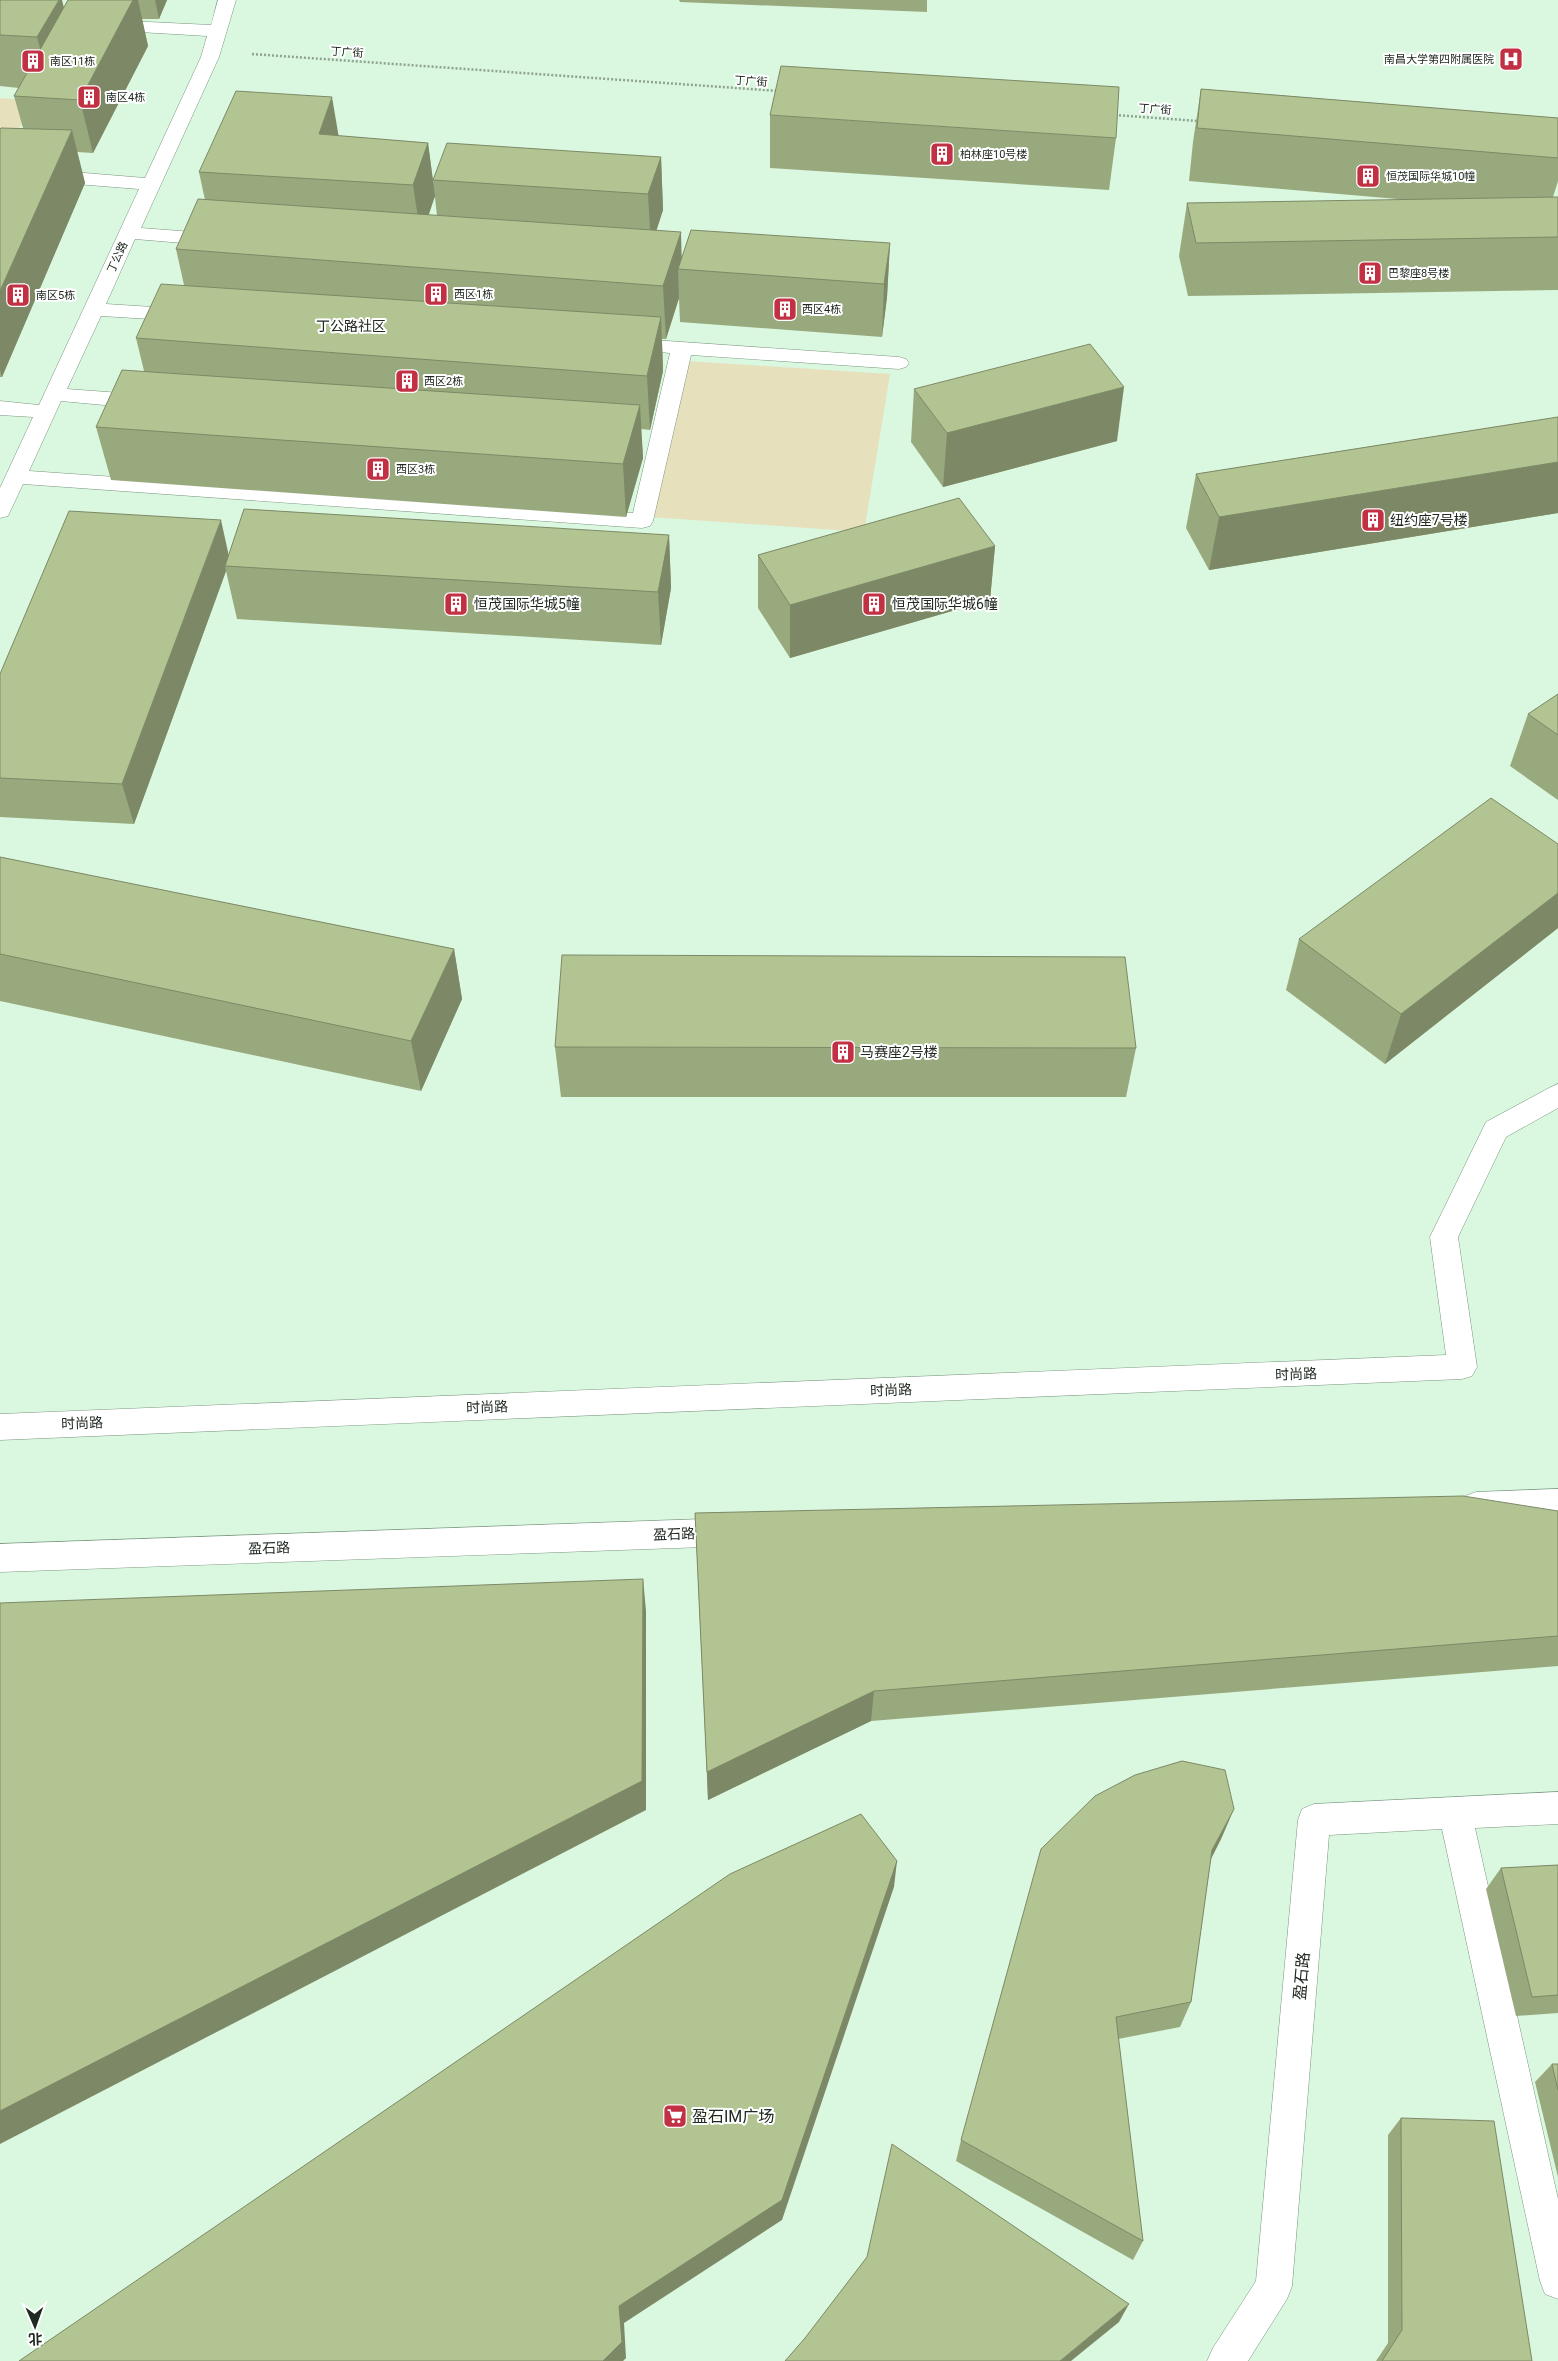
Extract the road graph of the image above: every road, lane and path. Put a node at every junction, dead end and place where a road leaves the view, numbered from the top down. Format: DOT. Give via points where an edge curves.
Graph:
graph roads {
  1 [pos="227,0"];
  2 [pos="85,24"];
  3 [pos="218,31"];
  4 [pos="212,51"];
  5 [pos="780,92"];
  6 [pos="1109,115"];
  7 [pos="1199,121"];
  8 [pos="0,172"];
  9 [pos="151,184"];
  10 [pos="128,233"];
  11 [pos="238,242"];
  12 [pos="93,309"];
  13 [pos="203,316"];
  14 [pos="602,343"];
  15 [pos="682,348"];
  16 [pos="899,363"];
  17 [pos="50,403"];
  18 [pos="163,403"];
  19 [pos="0,408"];
  20 [pos="16,477"];
  21 [pos="0,511"];
  22 [pos="1558,1095"];
  23 [pos="0,1426"];
  24 [pos="1558,1502"];
  25 [pos="1448,1506"];
  26 [pos="759,1531"];
  27 [pos="0,1558"];
  28 [pos="1558,1808"];
  29 [pos="1455,1813"];
  30 [pos="1558,2281"];
  31 [pos="1226,2361"];
  1 -- 3 [label="street, 丁公路"];
  2 -- 3 [label="street"];
  3 -- 4 [label="street, 丁公路"];
  4 -- 5 [label="path, 丁广街"];
  4 -- 9 [label="street, 丁公路"];
  6 -- 7 [label="path, 丁广街"];
  8 -- 9 [label="street"];
  9 -- 10 [label="street, 丁公路"];
  10 -- 11 [label="street"];
  10 -- 12 [label="street, 丁公路"];
  12 -- 13 [label="street"];
  12 -- 17 [label="street, 丁公路"];
  14 -- 15 [label="street"];
  15 -- 16 [label="street"];
  15 -- 20 [label="street" via="650,442 642,521"];
  17 -- 18 [label="street"];
  17 -- 19 [label="street"];
  17 -- 20 [label="street, 丁公路"];
  20 -- 21 [label="street, 丁公路"];
  22 -- 23 [label="street, 时尚路" via="1496,1130 1444,1237 1462,1367"];
  24 -- 25 [label="street"];
  26 -- 27 [label="street, 盈石路"];
  28 -- 29 [label="street, 盈石路"];
  29 -- 30 [label="street"];
  29 -- 31 [label="street, 盈石路" via="1314,1820 1274,2286"];
}
